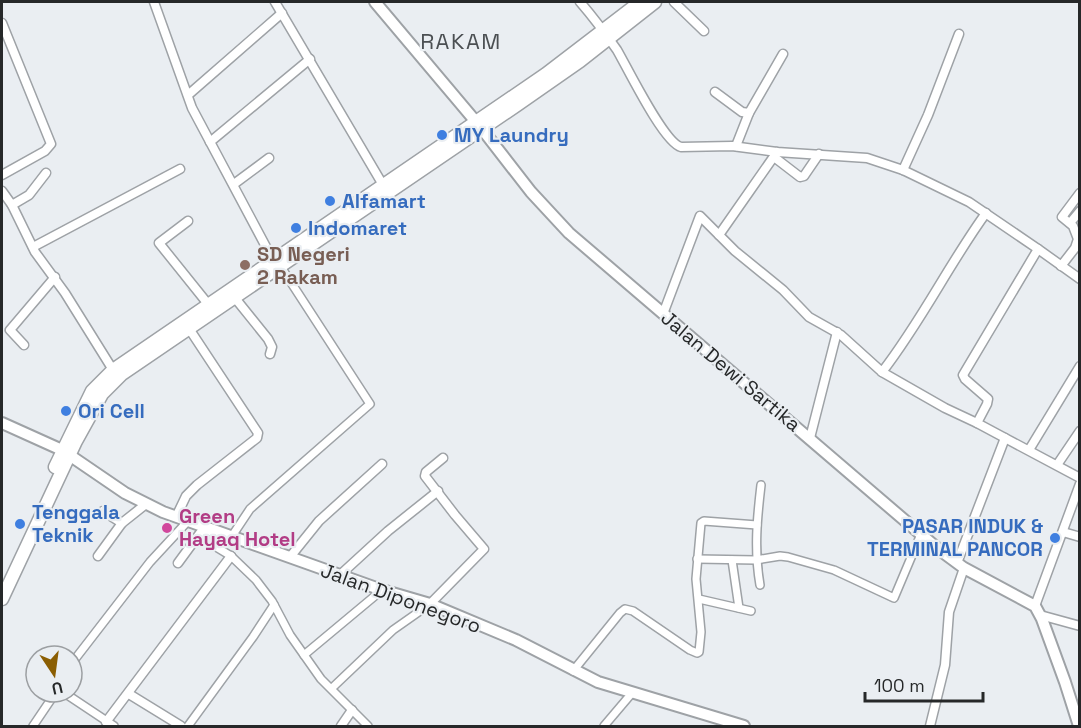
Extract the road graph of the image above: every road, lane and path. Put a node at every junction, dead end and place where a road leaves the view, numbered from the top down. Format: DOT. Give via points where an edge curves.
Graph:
graph roads {
  1 [pos="154,2"];
  2 [pos="275,2"];
  3 [pos="375,2"];
  4 [pos="580,2"];
  5 [pos="640,2"];
  6 [pos="655,2"];
  7 [pos="674,2"];
  8 [pos="282,13"];
  9 [pos="2,23"];
  10 [pos="704,31"];
  11 [pos="959,34"];
  12 [pos="606,35"];
  13 [pos="783,54"];
  14 [pos="310,58"];
  15 [pos="715,93"];
  16 [pos="188,95"];
  17 [pos="749,113"];
  18 [pos="479,126"];
  19 [pos="210,142"];
  20 [pos="736,146"];
  21 [pos="819,154"];
  22 [pos="776,155"];
  23 [pos="269,158"];
  24 [pos="180,169"];
  25 [pos="903,170"];
  26 [pos="45,173"];
  27 [pos="2,176"];
  28 [pos="234,184"];
  29 [pos="2,191"];
  30 [pos="380,191"];
  31 [pos="1080,193"];
  32 [pos="12,206"];
  33 [pos="1080,211"];
  34 [pos="986,213"];
  35 [pos="188,221"];
  36 [pos="1070,223"];
  37 [pos="719,235"];
  38 [pos="33,247"];
  39 [pos="1038,249"];
  40 [pos="277,263"];
  41 [pos="1061,266"];
  42 [pos="55,277"];
  43 [pos="1080,279"];
  44 [pos="235,298"];
  45 [pos="208,304"];
  46 [pos="663,314"];
  47 [pos="187,325"];
  48 [pos="837,332"];
  49 [pos="24,345"];
  50 [pos="270,354"];
  51 [pos="1080,366"];
  52 [pos="112,370"];
  53 [pos="882,372"];
  54 [pos="2,423"];
  55 [pos="977,423"];
  56 [pos="1080,431"];
  57 [pos="810,438"];
  58 [pos="1005,438"];
  59 [pos="1029,450"];
  60 [pos="65,452"];
  61 [pos="443,458"];
  62 [pos="382,464"];
  63 [pos="1057,465"];
  64 [pos="1080,478"];
  65 [pos="761,484"];
  66 [pos="1080,484"];
  67 [pos="438,491"];
  68 [pos="146,504"];
  69 [pos="103,511"];
  70 [pos="176,517"];
  71 [pos="187,522"];
  72 [pos="122,523"];
  73 [pos="757,525"];
  74 [pos="211,531"];
  75 [pos="1063,532"];
  76 [pos="921,534"];
  77 [pos="198,536"];
  78 [pos="232,536"];
  79 [pos="1080,537"];
  80 [pos="98,556"];
  81 [pos="231,556"];
  82 [pos="290,557"];
  83 [pos="696,559"];
  84 [pos="732,560"];
  85 [pos="756,560"];
  86 [pos="178,562"];
  87 [pos="961,566"];
  88 [pos="340,575"];
  89 [pos="2,584"];
  90 [pos="760,585"];
  91 [pos="382,590"];
  92 [pos="2,599"];
  93 [pos="699,599"];
  94 [pos="273,604"];
  95 [pos="430,604"];
  96 [pos="739,608"];
  97 [pos="1037,610"];
  98 [pos="751,611"];
  99 [pos="1080,626"];
  100 [pos="84,647"];
  101 [pos="304,655"];
  102 [pos="573,670"];
  103 [pos="332,688"];
  104 [pos="632,693"];
  105 [pos="129,694"];
  106 [pos="48,704"];
  107 [pos="81,704"];
  108 [pos="352,710"];
  109 [pos="110,724"];
  110 [pos="33,726"];
  111 [pos="181,726"];
  112 [pos="188,726"];
  113 [pos="341,726"];
  114 [pos="368,726"];
  115 [pos="604,726"];
  116 [pos="736,726"];
  117 [pos="930,726"];
  118 [pos="1078,726"];
  1 -- 16 [label="street"];
  2 -- 8 [label="street"];
  3 -- 18 [label="street, Jalan Dewi Sartika"];
  4 -- 12 [label="street"];
  5 -- 12 [label="main road"];
  6 -- 12 [label="main road"];
  7 -- 10 [label="street"];
  8 -- 14 [label="street"];
  8 -- 16 [label="street"];
  9 -- 27 [label="street" via="51,144"];
  11 -- 25 [label="street"];
  12 -- 18 [label="main road" via="546,74"];
  12 -- 20 [label="street" via="674,145"];
  13 -- 17 [label="street"];
  14 -- 19 [label="street"];
  14 -- 30 [label="street"];
  15 -- 17 [label="street"];
  16 -- 19 [label="street"];
  17 -- 20 [label="street"];
  18 -- 30 [label="main road"];
  18 -- 46 [label="street, Jalan Dewi Sartika" via="557,221"];
  19 -- 28 [label="street"];
  20 -- 22 [label="street"];
  21 -- 22 [label="street"];
  21 -- 22 [label="street" via="800,177"];
  21 -- 25 [label="street" via="867,158"];
  22 -- 37 [label="street"];
  23 -- 28 [label="street"];
  24 -- 38 [label="street"];
  25 -- 34 [label="street"];
  26 -- 32 [label="street" via="30,195"];
  28 -- 40 [label="street"];
  29 -- 32 [label="street"];
  30 -- 40 [label="main road"];
  31 -- 36 [label="street" via="1062,217"];
  32 -- 38 [label="street"];
  33 -- 36 [label="street"];
  34 -- 39 [label="street"];
  34 -- 53 [label="street"];
  35 -- 45 [label="street" via="159,243"];
  36 -- 41 [label="street" via="1078,238"];
  37 -- 46 [label="street" via="700,216"];
  37 -- 48 [label="street" via="809,317"];
  38 -- 42 [label="street"];
  39 -- 41 [label="street"];
  39 -- 55 [label="street" via="963,375 988,399"];
  40 -- 44 [label="main road"];
  40 -- 45 [label="main road"];
  40 -- 78 [label="street" via="370,404 250,509"];
  41 -- 43 [label="street"];
  42 -- 49 [label="street" via="10,330"];
  42 -- 52 [label="street"];
  44 -- 47 [label="main road"];
  44 -- 50 [label="street" via="268,339"];
  45 -- 47 [label="main road"];
  46 -- 57 [label="street, Jalan Dewi Sartika"];
  47 -- 52 [label="main road"];
  47 -- 60 [label="main road" via="108,385"];
  47 -- 70 [label="street" via="258,433 257,438 186,496"];
  48 -- 53 [label="street"];
  48 -- 57 [label="street"];
  51 -- 59 [label="street"];
  52 -- 60 [label="main road" via="92,391"];
  53 -- 55 [label="street"];
  54 -- 60 [label="street, Jalan Diponegoro"];
  55 -- 58 [label="street"];
  56 -- 63 [label="street"];
  57 -- 76 [label="street, Jalan Dewi Sartika"];
  58 -- 59 [label="street"];
  58 -- 87 [label="street"];
  59 -- 63 [label="street"];
  60 -- 68 [label="street, Jalan Diponegoro"];
  60 -- 89 [label="main road"];
  60 -- 92 [label="main road"];
  61 -- 67 [label="street" via="425,474"];
  62 -- 82 [label="street" via="318,521"];
  63 -- 64 [label="street"];
  65 -- 73 [label="street"];
  66 -- 75 [label="street"];
  67 -- 88 [label="street"];
  67 -- 95 [label="street" via="484,549"];
  68 -- 70 [label="street, Jalan Diponegoro"];
  68 -- 72 [label="street"];
  69 -- 72 [label="street"];
  70 -- 71 [label="street, Jalan Diponegoro"];
  71 -- 74 [label="street, Jalan Diponegoro"];
  71 -- 100 [label="street" via="150,562"];
  72 -- 80 [label="street"];
  73 -- 83 [label="street" via="702,522"];
  73 -- 85 [label="street"];
  74 -- 77 [label="street"];
  74 -- 78 [label="street, Jalan Diponegoro"];
  75 -- 79 [label="street"];
  75 -- 97 [label="street"];
  76 -- 85 [label="street" via="894,598 807,561 780,556"];
  76 -- 87 [label="street, Jalan Dewi Sartika"];
  77 -- 81 [label="street"];
  77 -- 86 [label="street"];
  78 -- 82 [label="street, Jalan Diponegoro"];
  81 -- 94 [label="street" via="256,580"];
  81 -- 105 [label="street"];
  82 -- 88 [label="street, Jalan Diponegoro"];
  83 -- 84 [label="street"];
  83 -- 93 [label="street"];
  84 -- 85 [label="street"];
  84 -- 96 [label="street"];
  85 -- 90 [label="street"];
  87 -- 97 [label="street, Jalan Dewi Sartika"];
  87 -- 117 [label="street" via="948,612 945,665"];
  88 -- 91 [label="street, Jalan Diponegoro"];
  91 -- 95 [label="street, Jalan Diponegoro"];
  91 -- 101 [label="street"];
  93 -- 96 [label="street"];
  93 -- 102 [label="street" via="698,653 628,609 620,613"];
  94 -- 101 [label="street"];
  94 -- 112 [label="street"];
  95 -- 102 [label="street, Jalan Diponegoro" via="516,640"];
  95 -- 103 [label="street" via="393,630"];
  96 -- 98 [label="street"];
  97 -- 99 [label="street"];
  97 -- 118 [label="street"];
  101 -- 103 [label="street"];
  102 -- 104 [label="street, Jalan Diponegoro"];
  103 -- 108 [label="street"];
  104 -- 115 [label="street"];
  104 -- 116 [label="street, Jalan Diponegoro"];
  105 -- 109 [label="street"];
  105 -- 111 [label="street"];
  106 -- 110 [label="street"];
  107 -- 109 [label="street"];
  108 -- 113 [label="street"];
  108 -- 114 [label="street"];
}
